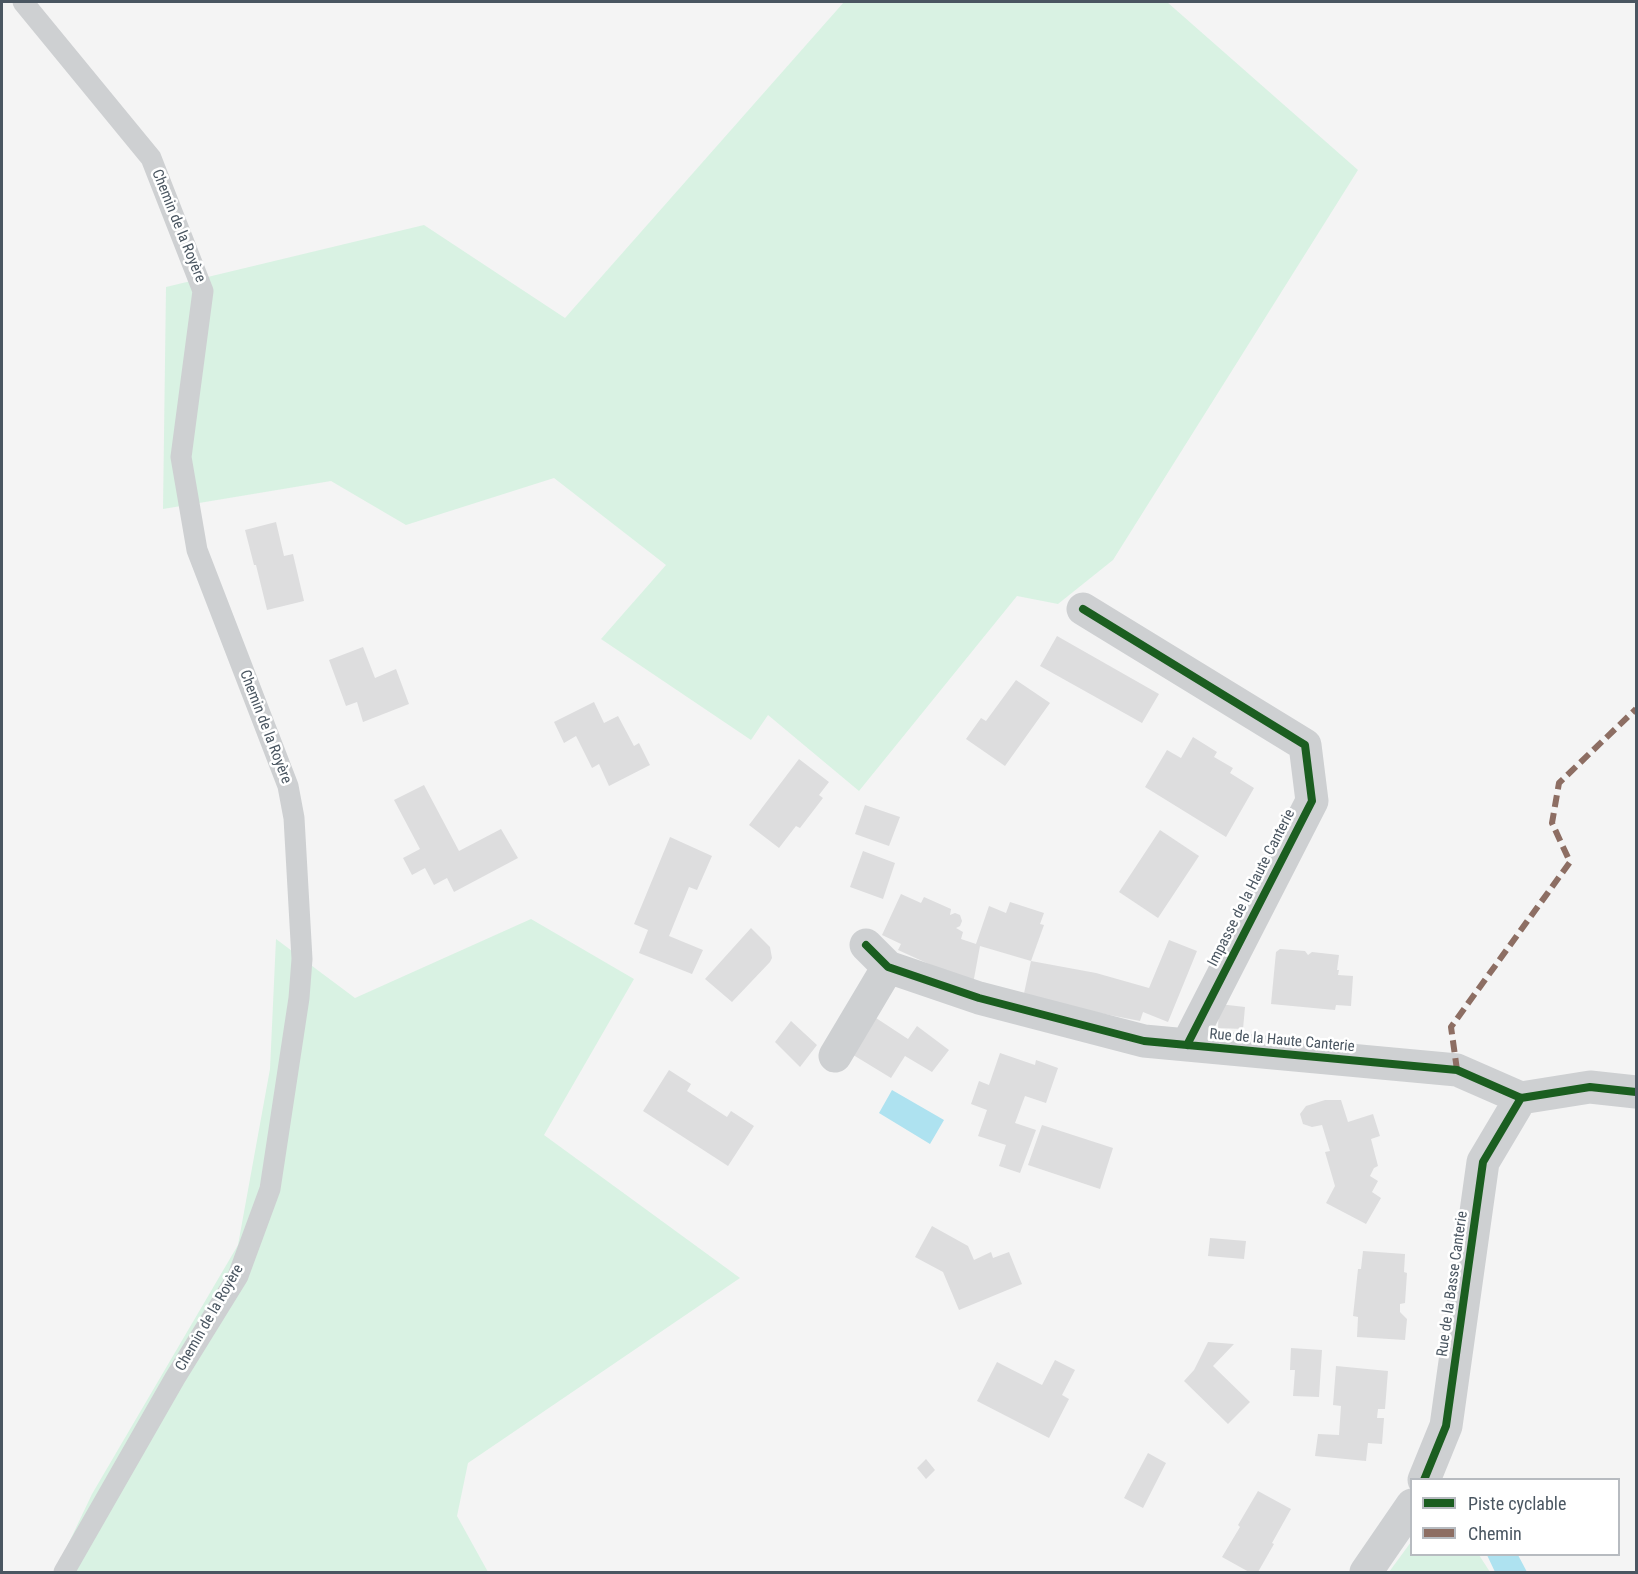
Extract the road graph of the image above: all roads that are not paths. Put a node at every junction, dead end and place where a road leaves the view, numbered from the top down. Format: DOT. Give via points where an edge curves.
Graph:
graph roads {
  1 [pos="22,2"];
  2 [pos="1083,609"];
  3 [pos="1187,1046"];
  4 [pos="835,1056"];
  5 [pos="1636,1092"];
  6 [pos="1521,1098"];
  7 [pos="1424,1478"];
  8 [pos="1410,1508"];
  9 [pos="64,1572"];
  10 [pos="1366,1572"];
  1 -- 9 [label="lane, Chemin de la Royère" via="151,158 203,291 181,457 197,550 288,786 294,818 302,959 270,1189 237,1276"];
  2 -- 3 [label="street, Impasse de la Haute Canterie" via="1305,745 1312,801"];
  3 -- 4 [label="street, Rue de la Haute Canterie" via="1144,1041 979,998 877,956"];
  3 -- 6 [label="street, Rue de la Haute Canterie" via="1457,1070"];
  5 -- 6 [label="street" via="1590,1087"];
  6 -- 7 [label="street, Rue de la Basse Canterie" via="1483,1162 1446,1426"];
  8 -- 10 [label="street"];
}
